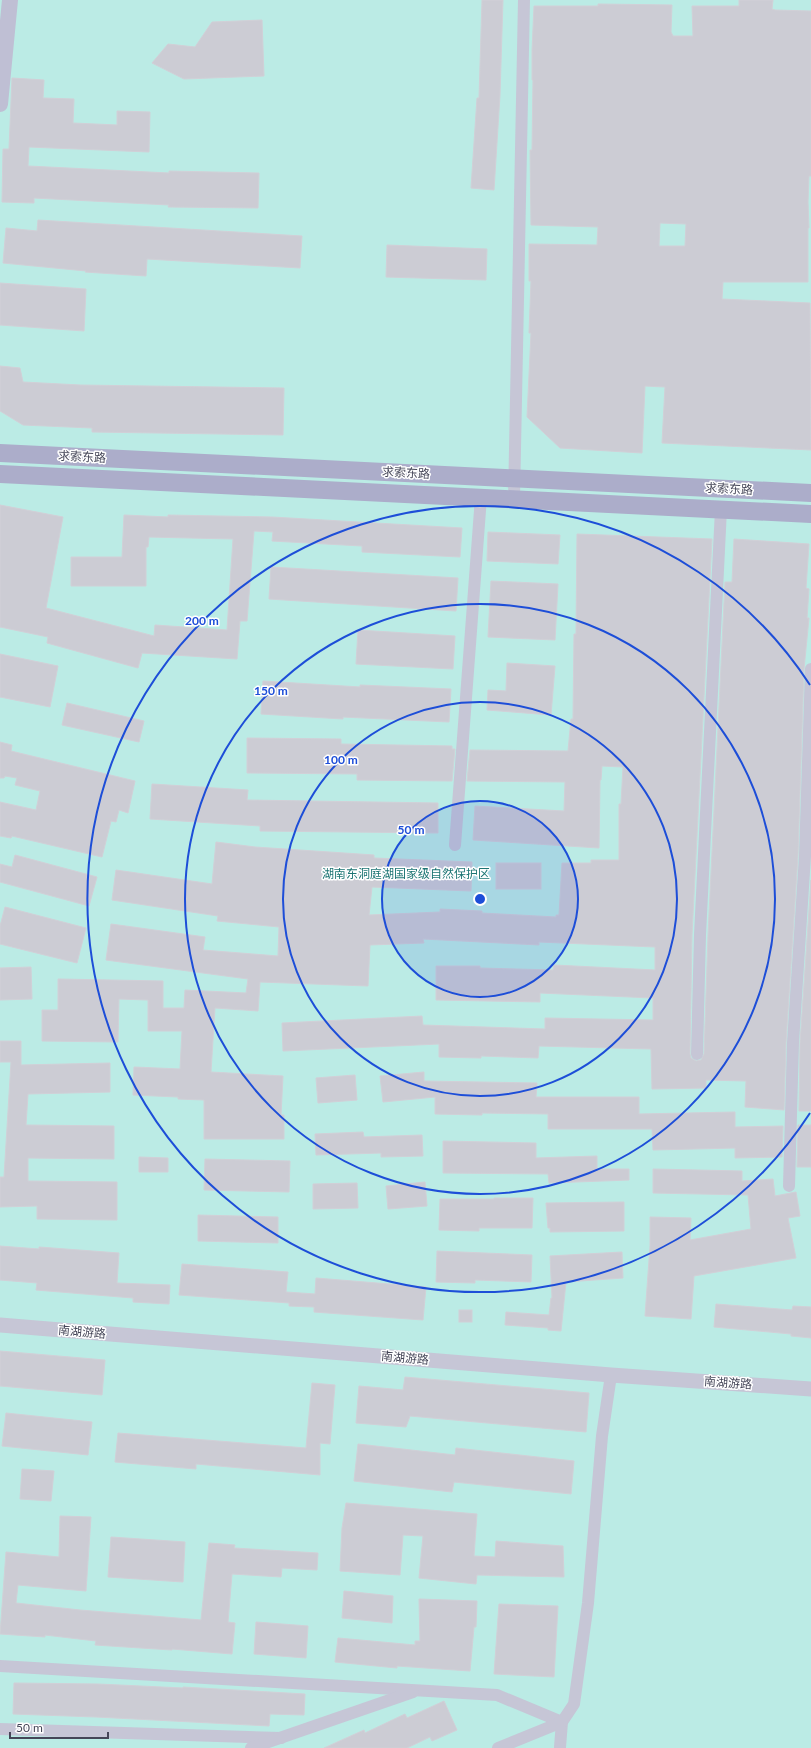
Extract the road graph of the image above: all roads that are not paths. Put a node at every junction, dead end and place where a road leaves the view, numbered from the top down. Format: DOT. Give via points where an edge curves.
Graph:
graph roads {
  1 [pos="10,0"];
  2 [pos="524,0"];
  3 [pos="0,104"];
  4 [pos="0,453"];
  5 [pos="0,474"];
  6 [pos="515,478"];
  7 [pos="811,493"];
  8 [pos="481,497"];
  9 [pos="514,499"];
  10 [pos="721,509"];
  11 [pos="811,514"];
  12 [pos="811,669"];
  13 [pos="456,845"];
  14 [pos="697,1054"];
  15 [pos="789,1186"];
  16 [pos="0,1325"];
  17 [pos="611,1375"];
  18 [pos="811,1388"];
  19 [pos="0,1666"];
  20 [pos="418,1690"];
  21 [pos="562,1722"];
  22 [pos="0,1729"];
  23 [pos="281,1738"];
  24 [pos="560,1747"];
  25 [pos="251,1748"];
  26 [pos="498,1748"];
  1 -- 3 [label="main road"];
  2 -- 6 [label="street"];
  4 -- 6 [label="main road, 求索东路"];
  5 -- 8 [label="main road, 求索东路"];
  6 -- 7 [label="main road, 求索东路"];
  6 -- 9 [label="street"];
  8 -- 9 [label="main road, 求索东路"];
  8 -- 13 [label="street"];
  9 -- 10 [label="main road, 求索东路"];
  10 -- 11 [label="main road, 求索东路"];
  10 -- 14 [label="street"];
  12 -- 15 [label="street" via="805,856 793,1043"];
  16 -- 17 [label="street, 南湖游路"];
  17 -- 18 [label="street, 南湖游路"];
  17 -- 21 [label="street" via="602,1436 588,1603 574,1704"];
  19 -- 20 [label="street"];
  20 -- 21 [label="street" via="497,1695"];
  20 -- 23 [label="street"];
  21 -- 24 [label="street"];
  21 -- 26 [label="street"];
  22 -- 23 [label="street"];
  23 -- 25 [label="street"];
}
